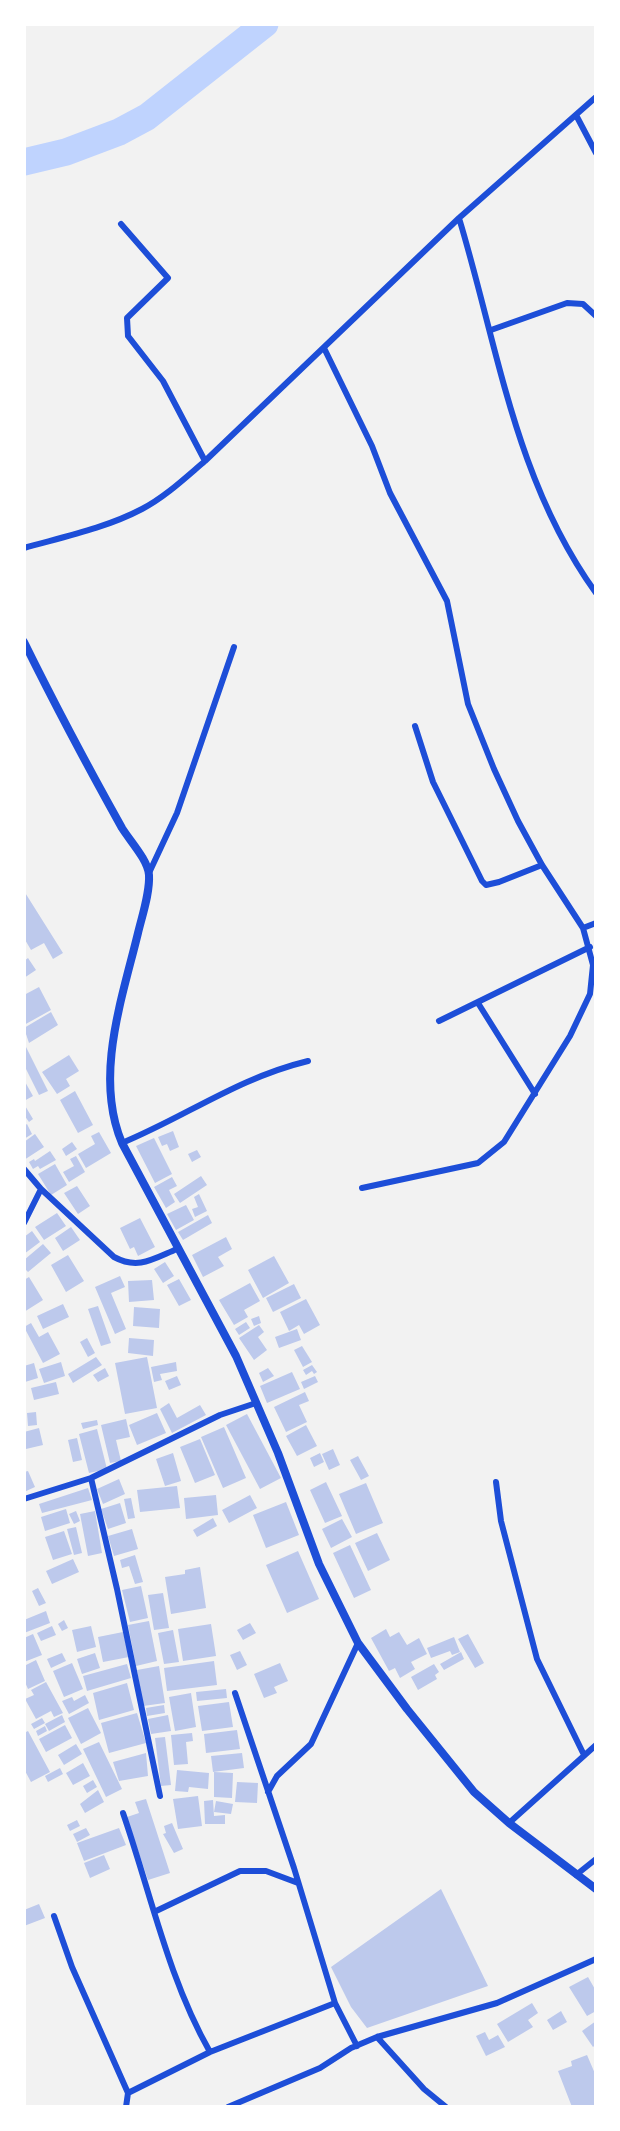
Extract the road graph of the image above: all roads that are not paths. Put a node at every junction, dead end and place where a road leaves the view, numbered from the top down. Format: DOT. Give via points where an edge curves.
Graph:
graph roads {
  1 [pos="596,98"];
  2 [pos="576,115"];
  3 [pos="596,153"];
  4 [pos="459,218"];
  5 [pos="121,224"];
  6 [pos="596,316"];
  7 [pos="490,330"];
  8 [pos="324,348"];
  9 [pos="205,461"];
  10 [pos="24,548"];
  11 [pos="596,593"];
  12 [pos="24,642"];
  13 [pos="234,647"];
  14 [pos="415,726"];
  15 [pos="542,865"];
  16 [pos="149,874"];
  17 [pos="596,923"];
  18 [pos="583,928"];
  19 [pos="590,947"];
  20 [pos="477,1003"];
  21 [pos="439,1020"];
  22 [pos="308,1060"];
  23 [pos="535,1094"];
  24 [pos="122,1143"];
  25 [pos="24,1169"];
  26 [pos="362,1188"];
  27 [pos="41,1189"];
  28 [pos="24,1223"];
  29 [pos="177,1249"];
  30 [pos="256,1403"];
  31 [pos="91,1478"];
  32 [pos="496,1482"];
  33 [pos="24,1499"];
  34 [pos="358,1643"];
  35 [pos="235,1693"];
  36 [pos="596,1745"];
  37 [pos="584,1755"];
  38 [pos="268,1791"];
  39 [pos="160,1796"];
  40 [pos="123,1813"];
  41 [pos="509,1823"];
  42 [pos="596,1859"];
  43 [pos="576,1875"];
  44 [pos="298,1883"];
  45 [pos="596,1889"];
  46 [pos="154,1912"];
  47 [pos="54,1916"];
  48 [pos="596,1959"];
  49 [pos="334,2003"];
  50 [pos="377,2037"];
  51 [pos="357,2046"];
  52 [pos="210,2052"];
  53 [pos="128,2093"];
  54 [pos="126,2107"];
  55 [pos="228,2107"];
  56 [pos="446,2107"];
  1 -- 2 [label="street"];
  2 -- 3 [label="street"];
  2 -- 4 [label="street"];
  4 -- 7 [label="street"];
  4 -- 8 [label="street"];
  5 -- 9 [label="street" via="168,278 127,318 128,336 163,381"];
  6 -- 7 [label="street" via="583,304 567,303"];
  7 -- 11 [label="street" via="528,466 564,541"];
  8 -- 9 [label="street"];
  8 -- 15 [label="street" via="372,446 390,493 447,600 468,704 518,821"];
  9 -- 10 [label="street" via="143,508"];
  12 -- 16 [label="street" via="83,758"];
  13 -- 16 [label="street" via="177,813"];
  14 -- 15 [label="street" via="433,782 482,881 486,885 499,882"];
  15 -- 18 [label="street"];
  16 -- 24 [label="street" via="113,1048 111,1108"];
  17 -- 18 [label="street"];
  18 -- 19 [label="street"];
  19 -- 20 [label="street"];
  19 -- 23 [label="street" via="590,994"];
  20 -- 21 [label="street"];
  20 -- 23 [label="street"];
  22 -- 24 [label="street" via="251,1078"];
  23 -- 26 [label="street" via="504,1142 478,1163"];
  24 -- 29 [label="street"];
  25 -- 27 [label="street"];
  27 -- 28 [label="street"];
  27 -- 29 [label="street" via="91,1238 128,1265"];
  29 -- 30 [label="street" via="226,1336"];
  30 -- 31 [label="street" via="220,1415"];
  30 -- 34 [label="street" via="319,1564"];
  31 -- 33 [label="street"];
  31 -- 39 [label="street"];
  32 -- 37 [label="street" via="501,1521 537,1659"];
  34 -- 38 [label="street" via="311,1744"];
  34 -- 41 [label="street" via="474,1792"];
  35 -- 38 [label="street"];
  36 -- 37 [label="street"];
  37 -- 41 [label="street"];
  38 -- 44 [label="street"];
  40 -- 46 [label="street"];
  41 -- 43 [label="street"];
  42 -- 43 [label="street"];
  43 -- 45 [label="street"];
  44 -- 46 [label="street" via="266,1871 240,1870"];
  44 -- 49 [label="street"];
  46 -- 52 [label="street" via="188,2014"];
  47 -- 53 [label="street" via="72,1967"];
  48 -- 50 [label="street" via="497,2003"];
  49 -- 51 [label="street"];
  49 -- 52 [label="street"];
  50 -- 51 [label="street"];
  50 -- 56 [label="street" via="424,2089"];
  51 -- 55 [label="street" via="320,2068"];
  52 -- 53 [label="street"];
  53 -- 54 [label="street"];
}
